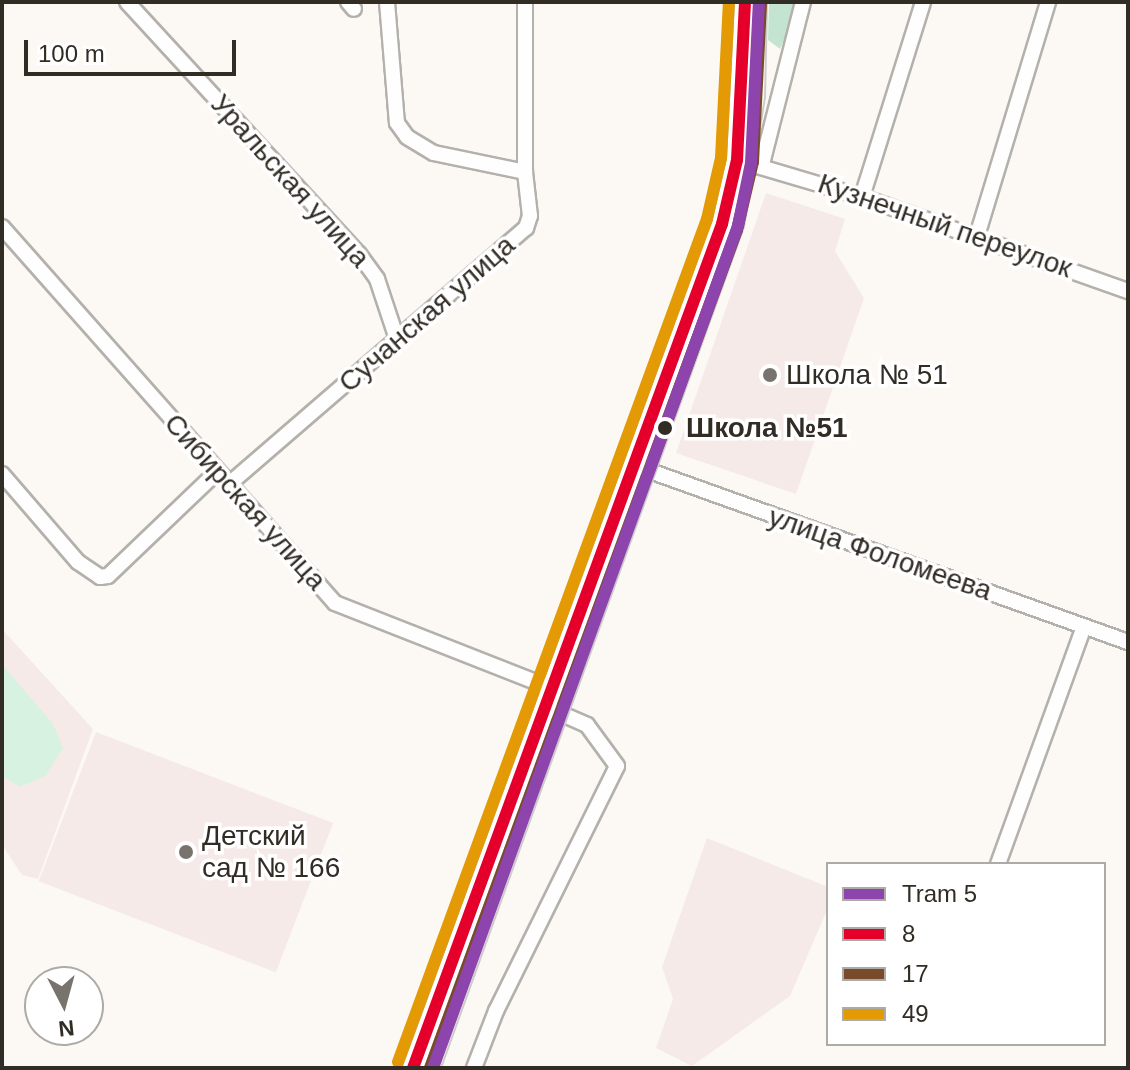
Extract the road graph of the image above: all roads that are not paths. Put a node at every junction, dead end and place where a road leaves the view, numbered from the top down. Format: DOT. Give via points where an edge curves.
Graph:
graph roads {
  1 [pos="127,2"];
  2 [pos="387,2"];
  3 [pos="525,2"];
  4 [pos="745,2"];
  5 [pos="803,2"];
  6 [pos="923,2"];
  7 [pos="1048,2"];
  8 [pos="737,160"];
  9 [pos="762,164"];
  10 [pos="525,172"];
  11 [pos="862,197"];
  12 [pos="2,227"];
  13 [pos="977,236"];
  14 [pos="1128,291"];
  15 [pos="397,339"];
  16 [pos="633,465"];
  17 [pos="217,472"];
  18 [pos="2,474"];
  19 [pos="228,485"];
  20 [pos="1084,627"];
  21 [pos="1128,642"];
  22 [pos="548,697"];
  23 [pos="999,862"];
  24 [pos="413,1068"];
  25 [pos="474,1068"];
  1 -- 15 [label="street, Уральская улица" via="359,254 377,279"];
  2 -- 10 [label="street" via="397,123 407,137 434,153"];
  3 -- 10 [label="street, Сучанская улица"];
  4 -- 8 [label="main road"];
  5 -- 9 [label="street"];
  6 -- 11 [label="street"];
  7 -- 13 [label="street"];
  8 -- 9 [label="street, Кузнечный переулок"];
  8 -- 16 [label="main road" via="722,224"];
  9 -- 11 [label="street, Кузнечный переулок"];
  10 -- 15 [label="street, Сучанская улица" via="530,216 526,228"];
  11 -- 13 [label="street, Кузнечный переулок"];
  12 -- 17 [label="street, Сибирская улица"];
  13 -- 14 [label="street, Кузнечный переулок"];
  15 -- 19 [label="street, Сучанская улица"];
  16 -- 20 [label="street, улица Фоломеева"];
  16 -- 22 [label="main road"];
  17 -- 18 [label="street" via="108,576 100,577 78,562"];
  17 -- 19 [label="street, Сибирская улица"];
  19 -- 22 [label="street, Сибирская улица" via="335,603"];
  20 -- 21 [label="street, улица Фоломеева"];
  20 -- 23 [label="street"];
  22 -- 24 [label="main road"];
  22 -- 25 [label="street, Сибирская улица" via="587,725 617,766 496,1011"];
}
